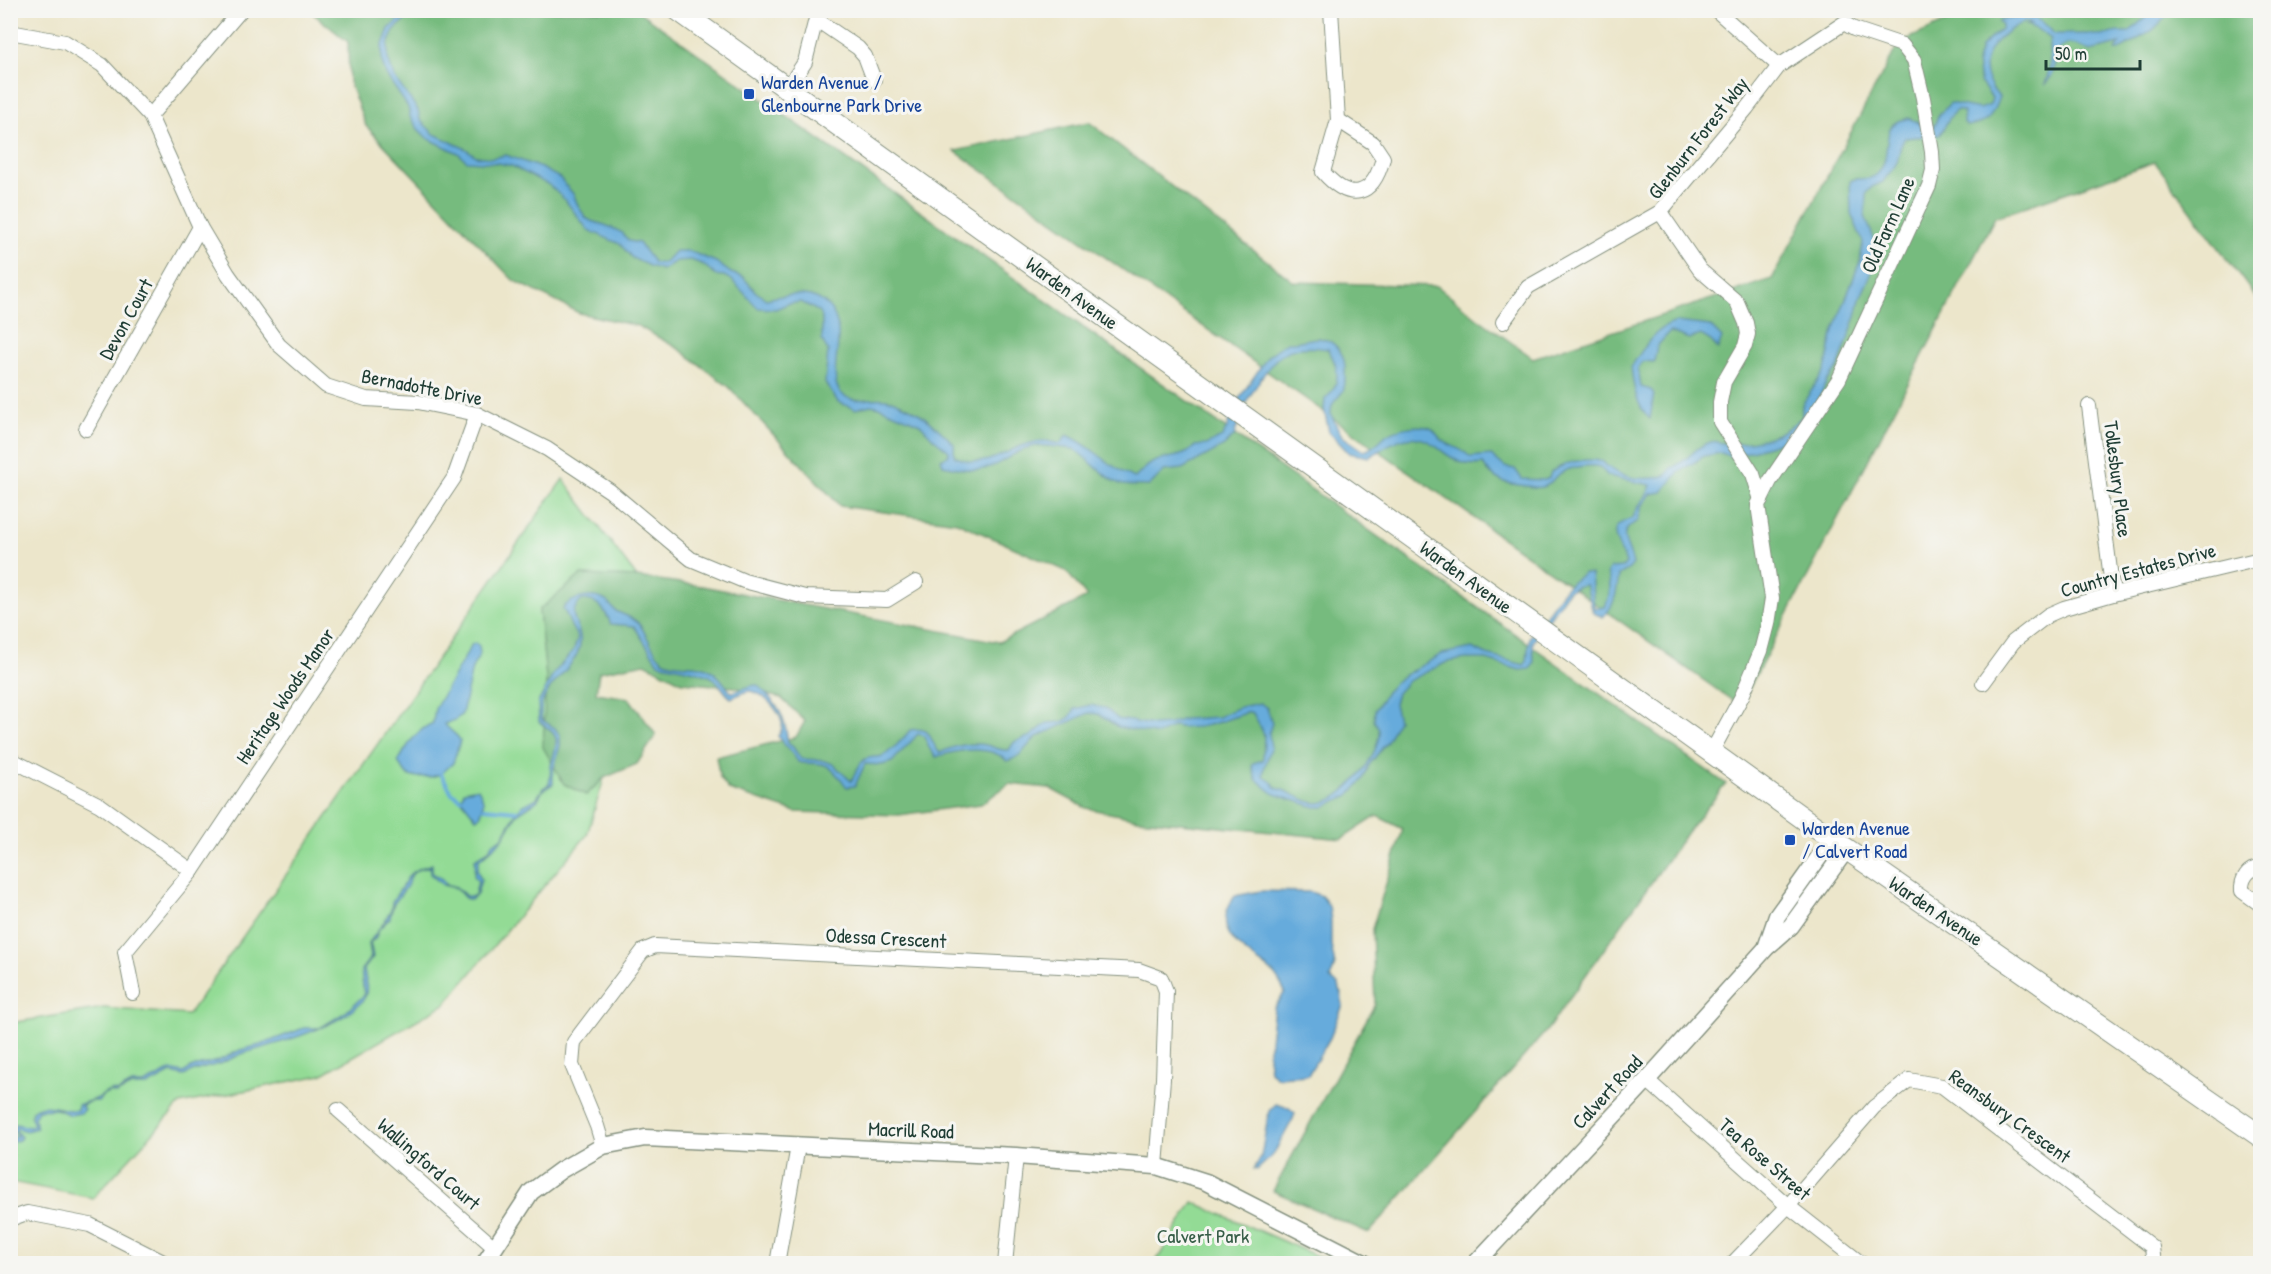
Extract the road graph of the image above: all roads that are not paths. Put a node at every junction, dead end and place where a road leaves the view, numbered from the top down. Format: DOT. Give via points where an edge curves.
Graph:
graph roads {
  1 [pos="241,10"];
  2 [pos="678,10"];
  3 [pos="1331,10"];
  4 [pos="1716,10"];
  5 [pos="817,15"];
  6 [pos="10,32"];
  7 [pos="1779,66"];
  8 [pos="874,80"];
  9 [pos="787,89"];
  10 [pos="150,116"];
  11 [pos="1338,120"];
  12 [pos="1660,212"];
  13 [pos="200,227"];
  14 [pos="1503,322"];
  15 [pos="2089,406"];
  16 [pos="477,414"];
  17 [pos="86,429"];
  18 [pos="1761,500"];
  19 [pos="2260,559"];
  20 [pos="916,582"];
  21 [pos="2113,594"];
  22 [pos="1983,683"];
  23 [pos="1711,753"];
  24 [pos="10,759"];
  25 [pos="1839,845"];
  26 [pos="2260,868"];
  27 [pos="192,871"];
  28 [pos="2260,904"];
  29 [pos="133,993"];
  30 [pos="1647,1080"];
  31 [pos="338,1110"];
  32 [pos="2260,1136"];
  33 [pos="603,1146"];
  34 [pos="798,1146"];
  35 [pos="1016,1156"];
  36 [pos="1156,1166"];
  37 [pos="1788,1206"];
  38 [pos="10,1219"];
  39 [pos="494,1247"];
  40 [pos="167,1263"];
  41 [pos="484,1263"];
  42 [pos="777,1263"];
  43 [pos="1005,1263"];
  44 [pos="1366,1263"];
  45 [pos="1475,1263"];
  46 [pos="1732,1263"];
  47 [pos="1862,1263"];
  48 [pos="2154,1263"];
  1 -- 10 [label="street"];
  2 -- 9 [label="main road, Warden Avenue"];
  3 -- 11 [label="street"];
  4 -- 7 [label="street"];
  5 -- 8 [label="street" via="858,48"];
  5 -- 9 [label="street" via="805,62"];
  6 -- 10 [label="street, Bernadotte Drive" via="65,42 102,64"];
  7 -- 12 [label="street, Glenburn Forest Way"];
  7 -- 18 [label="street, Old Farm Lane" via="1844,23 1902,45 1916,68 1933,170 1839,379"];
  9 -- 23 [label="main road, Warden Avenue"];
  10 -- 13 [label="street, Bernadotte Drive"];
  11 -- 11 [label="street" via="1372,143 1383,158 1380,173 1371,186 1354,192 1335,186 1323,172"];
  12 -- 14 [label="street" via="1528,287"];
  12 -- 18 [label="street, Glenburn Forest Way" via="1700,270 1737,302 1746,323 1745,346 1724,382 1720,422 1753,474"];
  13 -- 16 [label="street, Bernadotte Drive" via="279,345 326,386 366,399 418,402"];
  13 -- 17 [label="street, Devon Court"];
  15 -- 21 [label="street, Tollesbury Place"];
  16 -- 20 [label="street, Bernadotte Drive" via="548,449 610,491 691,560 805,597 887,600"];
  16 -- 27 [label="street, Heritage Woods Manor" via="454,478"];
  18 -- 23 [label="street, Glenburn Forest Way" via="1758,505 1772,598 1768,624 1742,696"];
  19 -- 21 [label="street, Country Estates Drive"];
  21 -- 22 [label="street, Country Estates Drive" via="2048,615 2013,642"];
  23 -- 25 [label="main road, Warden Avenue"];
  24 -- 27 [label="street" via="100,806"];
  25 -- 30 [label="street, Calvert Road" via="1791,926 1767,947"];
  25 -- 32 [label="main road, Warden Avenue"];
  26 -- 28 [label="street" via="2249,871 2241,882 2241,891"];
  27 -- 29 [label="street, Heritage Woods Manor" via="125,952"];
  30 -- 37 [label="street, Tea Rose Street"];
  30 -- 45 [label="street, Calvert Road"];
  31 -- 39 [label="street, Wallingford Court"];
  33 -- 34 [label="street, Macrill Road" via="645,1138"];
  33 -- 36 [label="street, Odessa Crescent" via="572,1065 574,1042 643,951 655,946 1139,970 1161,978 1166,991"];
  33 -- 39 [label="street, Macrill Road" via="531,1192"];
  34 -- 35 [label="street, Macrill Road"];
  34 -- 42 [label="street"];
  35 -- 36 [label="street, Macrill Road"];
  35 -- 43 [label="street"];
  36 -- 44 [label="street, Macrill Road" via="1206,1182"];
  37 -- 46 [label="street, Reansbury Crescent"];
  37 -- 47 [label="street, Tea Rose Street"];
  37 -- 48 [label="street, Reansbury Crescent" via="1874,1107 1909,1080 1942,1086 2152,1247"];
  38 -- 40 [label="street" via="27,1213 90,1225"];
  39 -- 41 [label="street, Macrill Road"];
}
